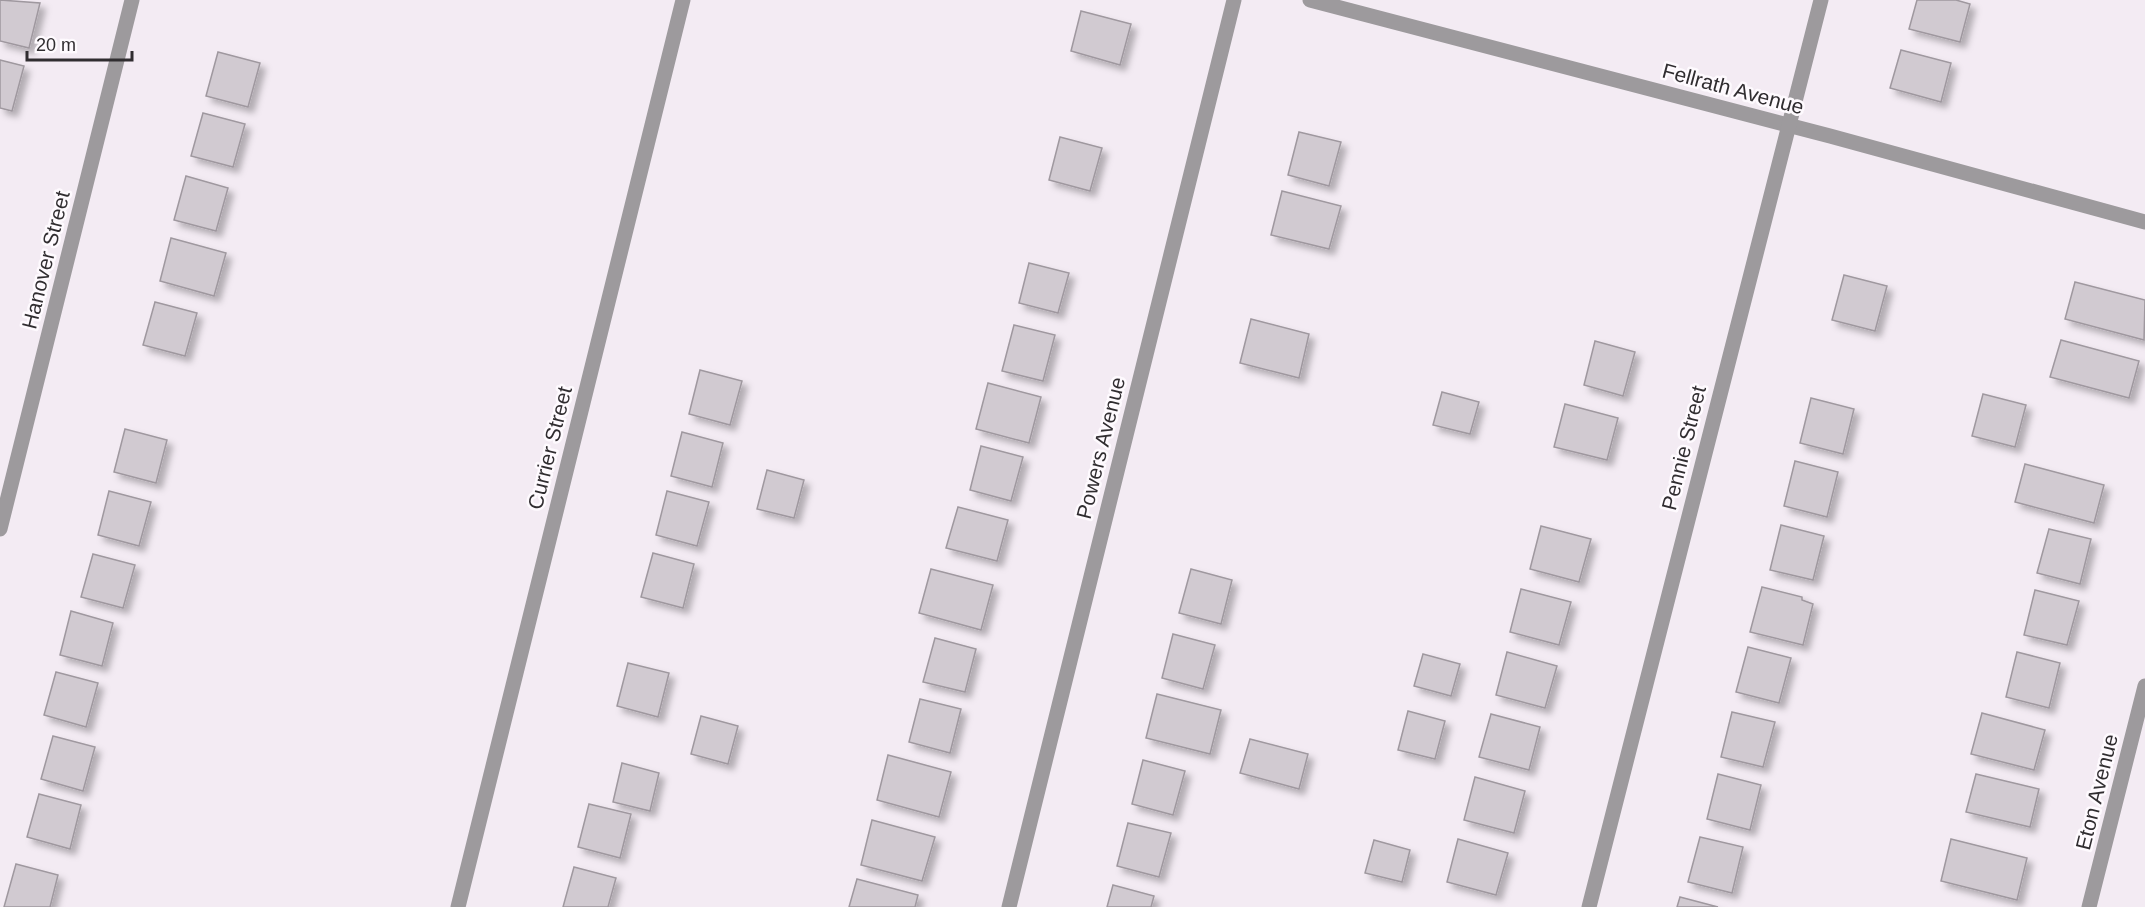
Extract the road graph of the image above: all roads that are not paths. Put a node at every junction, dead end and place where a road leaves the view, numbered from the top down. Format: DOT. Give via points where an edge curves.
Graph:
graph roads {
  1 [pos="132,0"];
  2 [pos="684,0"];
  3 [pos="1234,0"];
  4 [pos="1310,0"];
  5 [pos="1821,0"];
  6 [pos="1789,125"];
  7 [pos="2145,222"];
  8 [pos="0,529"];
  9 [pos="2145,686"];
  10 [pos="458,907"];
  11 [pos="1009,907"];
  12 [pos="1589,907"];
  13 [pos="2089,907"];
  1 -- 8 [label="street, Hanover Street"];
  2 -- 10 [label="street, Currier Street"];
  3 -- 11 [label="street, Powers Avenue"];
  4 -- 6 [label="street, Fellrath Avenue"];
  5 -- 6 [label="street, Pennie Street"];
  6 -- 7 [label="street, Fellrath Avenue"];
  6 -- 12 [label="street, Pennie Street"];
  9 -- 13 [label="street, Eton Avenue"];
}
